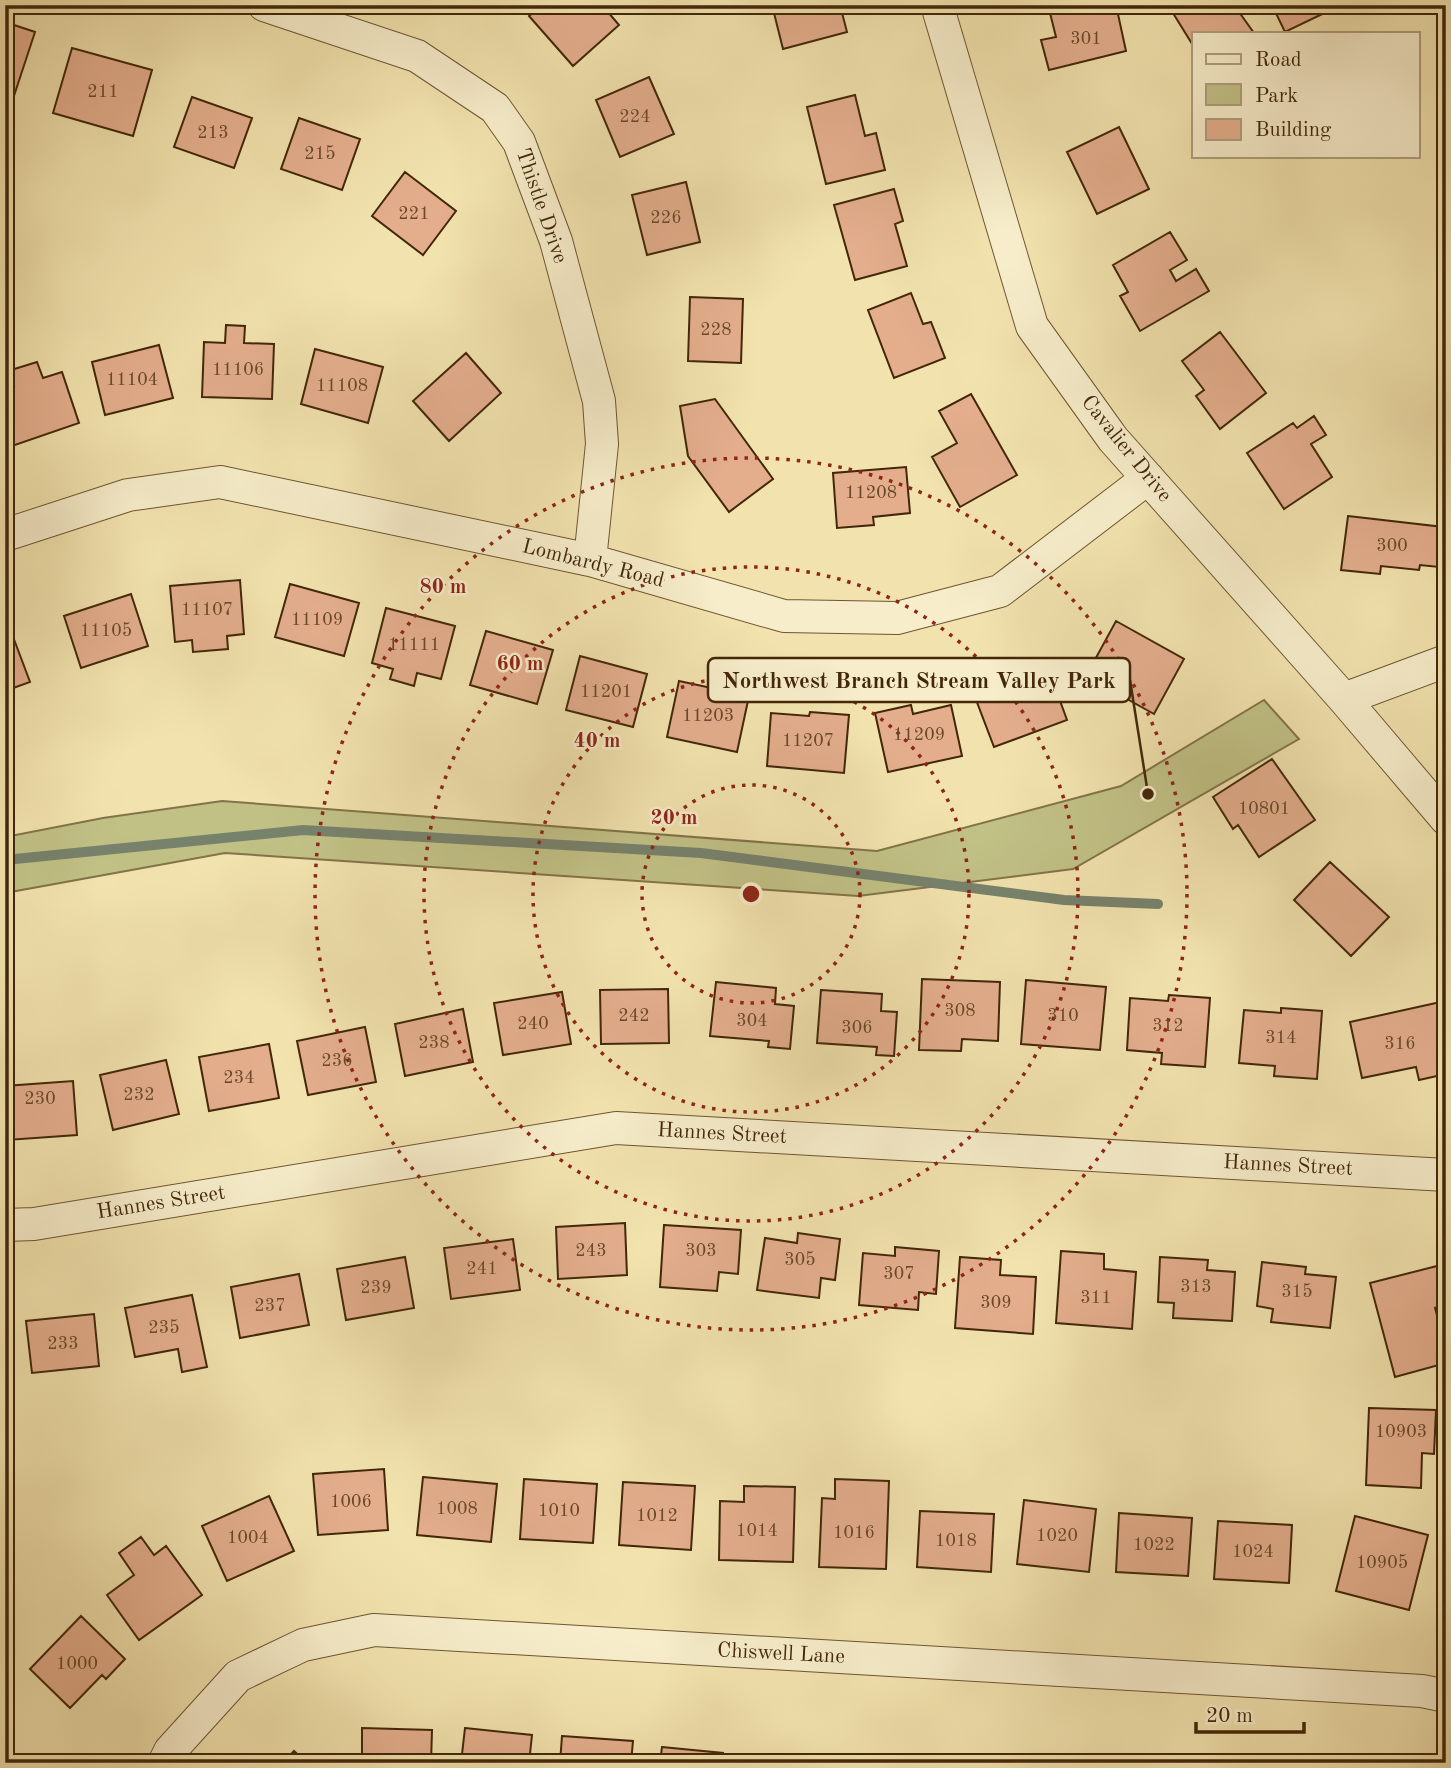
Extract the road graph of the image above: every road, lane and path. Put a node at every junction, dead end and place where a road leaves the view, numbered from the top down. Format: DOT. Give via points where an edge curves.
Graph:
graph roads {
  1 [pos="264,5"];
  2 [pos="937,5"];
  3 [pos="314,13"];
  4 [pos="1148,478"];
  5 [pos="5,535"];
  6 [pos="590,560"];
  7 [pos="1446,661"];
  8 [pos="1344,699"];
  9 [pos="1446,819"];
  10 [pos="1446,1175"];
  11 [pos="5,1225"];
  12 [pos="1446,1696"];
  13 [pos="164,1763"];
  1 -- 3 [label="street, Thistle Drive"];
  2 -- 4 [label="street, Cavalier Drive" via="1032,326 1113,439"];
  3 -- 6 [label="street, Thistle Drive" via="417,56 495,108 519,142 556,241 599,401 602,444"];
  4 -- 6 [label="street, Lombardy Road" via="1000,591 897,618 784,616"];
  4 -- 8 [label="street, Cavalier Drive"];
  5 -- 6 [label="street, Lombardy Road" via="128,495 220,482"];
  7 -- 8 [label="street"];
  8 -- 9 [label="street, Cavalier Drive"];
  10 -- 11 [label="street, Hannes Street" via="616,1128 48,1222"];
  12 -- 13 [label="street, Chiswell Lane" via="1422,1691 374,1630 303,1645 238,1676"];
}
